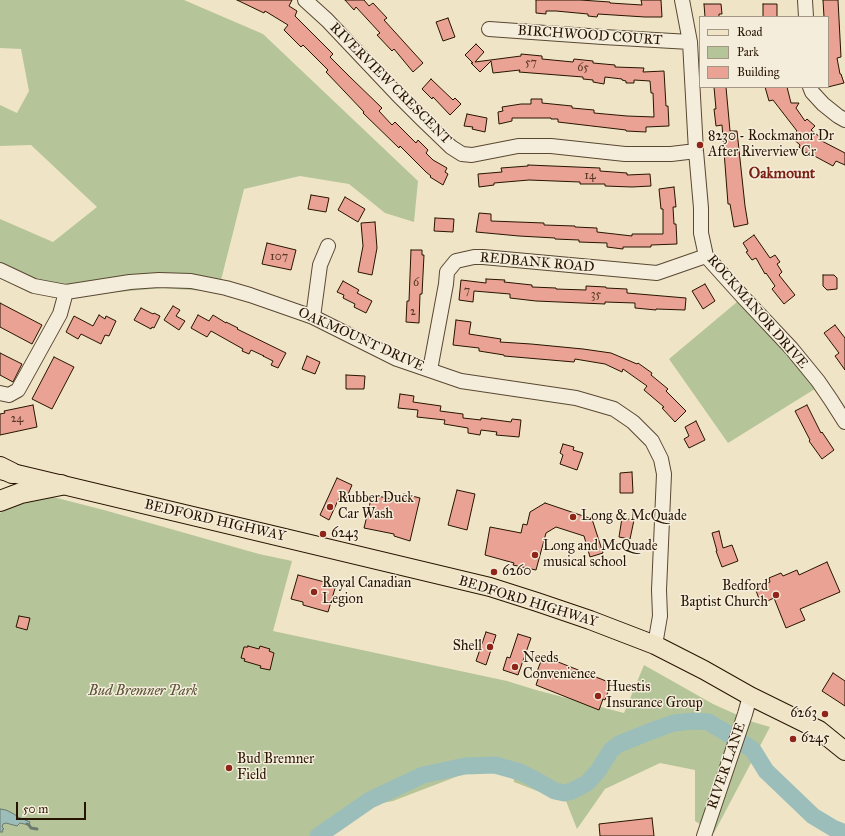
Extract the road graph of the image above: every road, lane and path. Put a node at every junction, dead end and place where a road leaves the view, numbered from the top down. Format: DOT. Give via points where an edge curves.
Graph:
graph roads {
  1 [pos="305,0"];
  2 [pos="682,0"];
  3 [pos="805,0"];
  4 [pos="806,16"];
  5 [pos="489,29"];
  6 [pos="690,42"];
  7 [pos="810,88"];
  8 [pos="845,120"];
  9 [pos="696,151"];
  10 [pos="328,246"];
  11 [pos="706,256"];
  12 [pos="0,270"];
  13 [pos="66,292"];
  14 [pos="312,317"];
  15 [pos="430,370"];
  16 [pos="0,393"];
  17 [pos="845,422"];
  18 [pos="4,470"];
  19 [pos="61,485"];
  20 [pos="0,501"];
  21 [pos="655,645"];
  22 [pos="750,696"];
  23 [pos="845,752"];
  24 [pos="704,836"];
  1 -- 9 [label="street, RIVERVIEW CRESCENT" via="451,147 462,154 472,155 518,146 552,146 625,154"];
  2 -- 6 [label="street, ROCKMANOR DRIVE"];
  3 -- 4 [label="street"];
  5 -- 6 [label="street, BIRCHWOOD COURT"];
  6 -- 9 [label="street, ROCKMANOR DRIVE"];
  7 -- 8 [label="street" via="823,104"];
  9 -- 11 [label="street, ROCKMANOR DRIVE" via="701,233"];
  10 -- 14 [label="street" via="320,265"];
  11 -- 15 [label="street, REDBANK ROAD" via="657,273 483,257 456,261 447,272"];
  11 -- 17 [label="street, ROCKMANOR DRIVE" via="791,348 818,381"];
  12 -- 13 [label="street, OAKMOUNT DRIVE" via="34,286"];
  13 -- 14 [label="street, OAKMOUNT DRIVE" via="130,282 191,281 250,295"];
  13 -- 16 [label="street" via="60,314 18,390 9,395"];
  14 -- 15 [label="street, OAKMOUNT DRIVE" via="397,359"];
  15 -- 21 [label="street, OAKMOUNT DRIVE" via="461,381 576,398 614,409 633,422 652,441 661,459 664,474 660,616"];
  18 -- 19 [label="main road, BEDFORD HIGHWAY"];
  19 -- 20 [label="highway" via="21,493"];
  19 -- 21 [label="main road, BEDFORD HIGHWAY" via="490,587 590,620"];
  21 -- 22 [label="main road, BEDFORD HIGHWAY"];
  22 -- 23 [label="main road, BEDFORD HIGHWAY" via="819,730"];
  22 -- 24 [label="street, RIVER LANE"];
}
